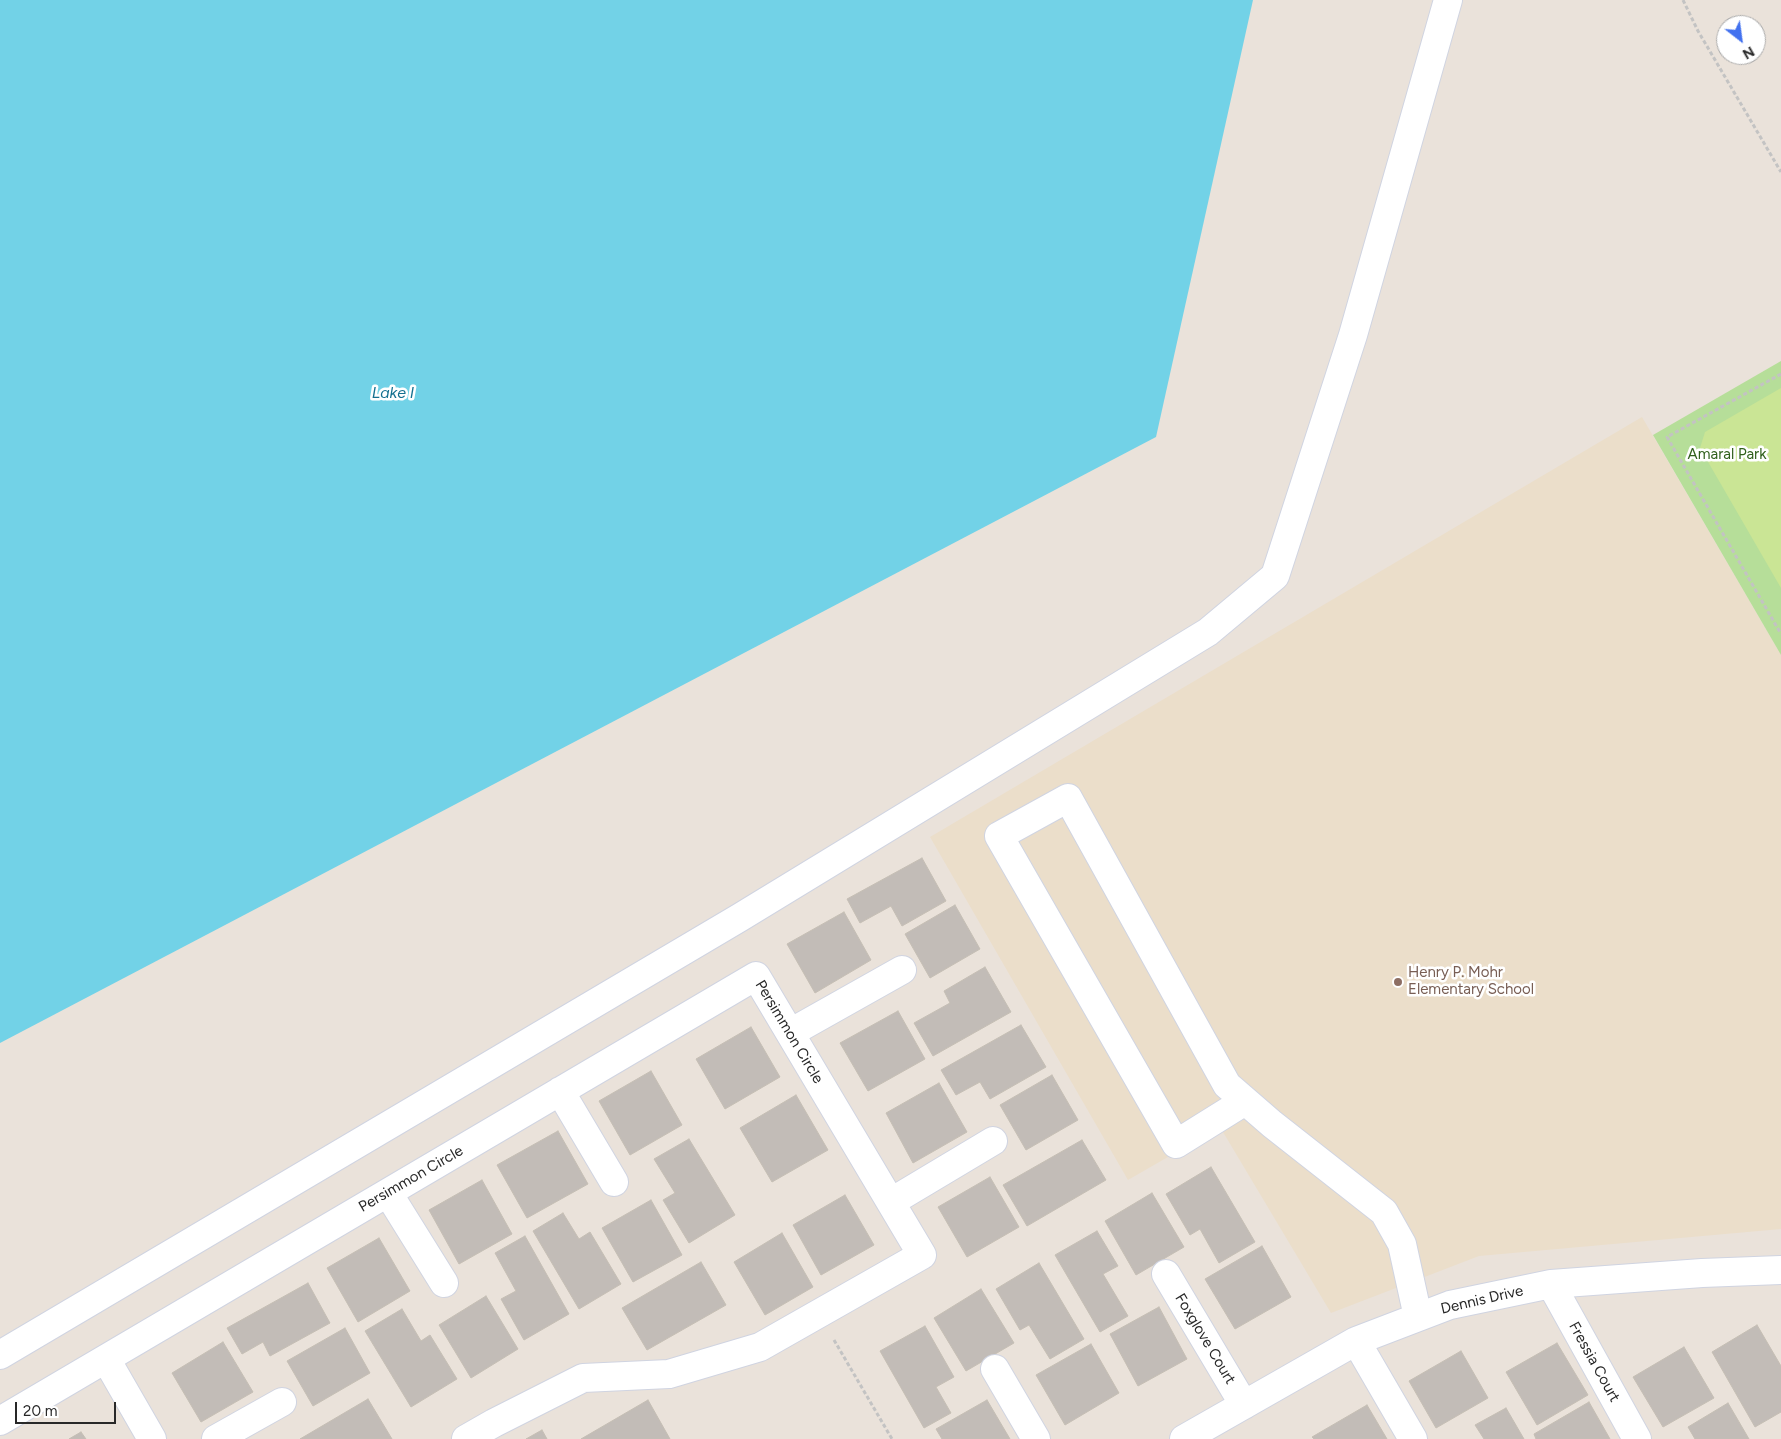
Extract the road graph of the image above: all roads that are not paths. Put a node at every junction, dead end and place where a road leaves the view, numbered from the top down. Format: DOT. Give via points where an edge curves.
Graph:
graph roads {
  1 [pos="1448,0"];
  2 [pos="902,970"];
  3 [pos="790,1033"];
  4 [pos="560,1091"];
  5 [pos="1245,1101"];
  6 [pos="993,1141"];
  7 [pos="614,1182"];
  8 [pos="388,1193"];
  9 [pos="891,1202"];
  10 [pos="1781,1270"];
  11 [pos="1166,1274"];
  12 [pos="444,1283"];
  13 [pos="1551,1284"];
  14 [pos="1418,1317"];
  15 [pos="1356,1341"];
  16 [pos="0,1355"];
  17 [pos="106,1359"];
  18 [pos="995,1370"];
  19 [pos="282,1402"];
  20 [pos="1244,1405"];
  21 [pos="0,1421"];
  22 [pos="152,1439"];
  23 [pos="216,1439"];
  24 [pos="466,1439"];
  25 [pos="1036,1439"];
  26 [pos="1184,1439"];
  27 [pos="1413,1439"];
  28 [pos="1637,1439"];
  1 -- 16 [label="street" via="1353,335 1275,576 1208,632 739,918"];
  2 -- 3 [label="street"];
  3 -- 4 [label="street, Persimmon Circle" via="756,976"];
  3 -- 9 [label="street, Persimmon Circle"];
  4 -- 7 [label="street"];
  4 -- 8 [label="street, Persimmon Circle"];
  5 -- 5 [label="street" via="1227,1085 1068,798 999,836 1176,1144"];
  5 -- 14 [label="street" via="1384,1212 1402,1244"];
  6 -- 9 [label="street"];
  8 -- 12 [label="street"];
  8 -- 17 [label="street, Persimmon Circle"];
  9 -- 24 [label="street, Persimmon Circle" via="922,1255 760,1347 669,1374 583,1378"];
  10 -- 13 [label="street, Dennis Drive"];
  11 -- 20 [label="street, Foxglove Court"];
  13 -- 14 [label="street, Dennis Drive" via="1450,1305"];
  13 -- 28 [label="street, Fressia Court"];
  14 -- 15 [label="street, Dennis Drive"];
  15 -- 20 [label="street, Dennis Drive"];
  15 -- 27 [label="street"];
  17 -- 21 [label="street, Persimmon Circle"];
  17 -- 22 [label="street"];
  18 -- 25 [label="street"];
  19 -- 23 [label="street"];
  20 -- 26 [label="street, Dennis Drive"];
}
